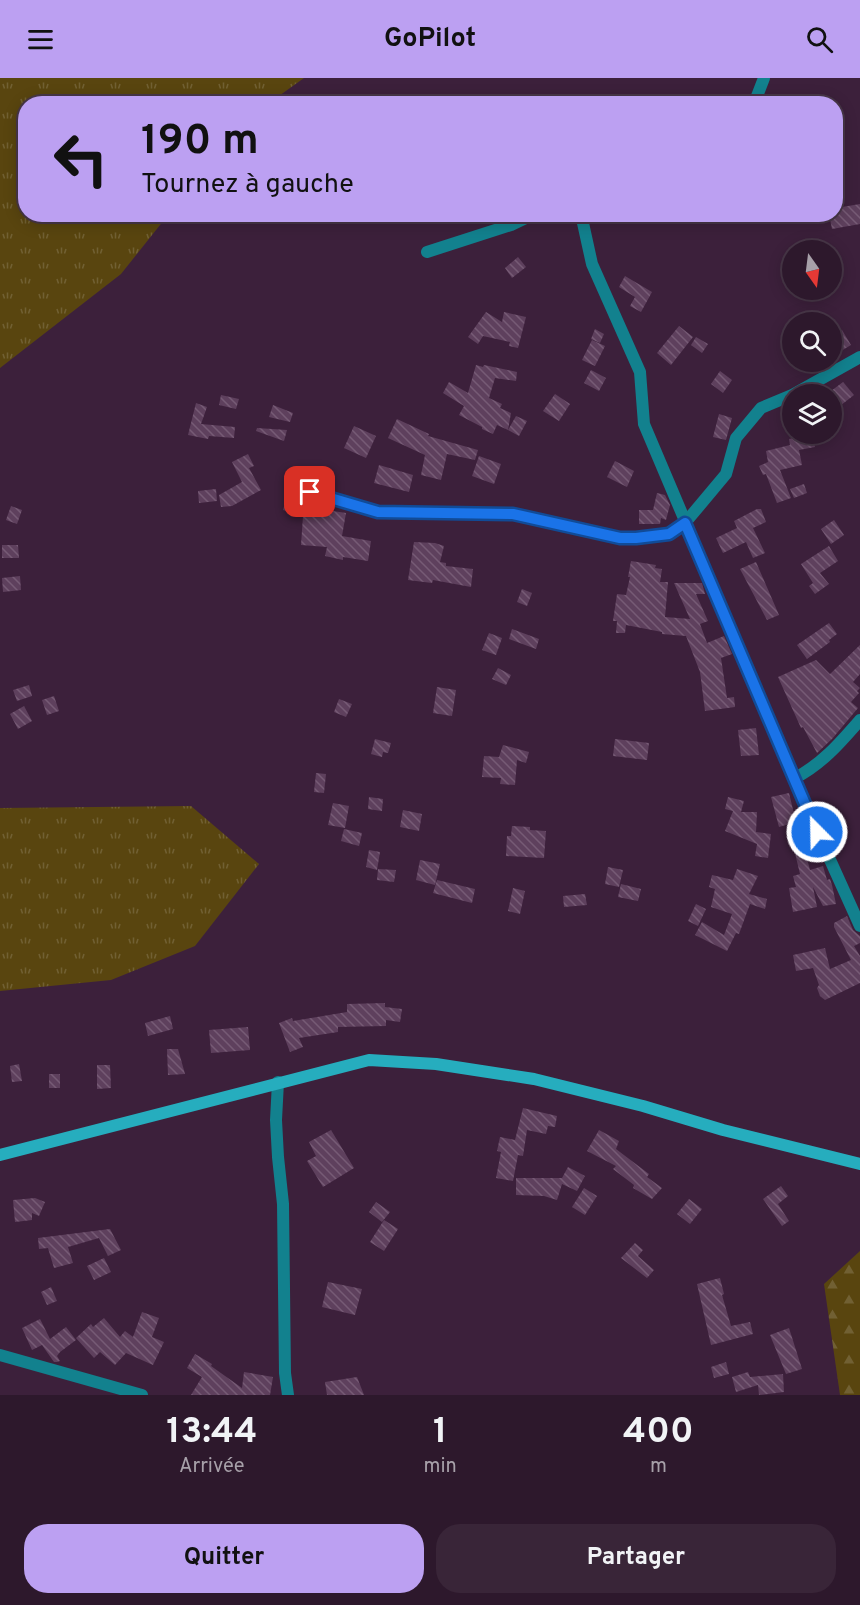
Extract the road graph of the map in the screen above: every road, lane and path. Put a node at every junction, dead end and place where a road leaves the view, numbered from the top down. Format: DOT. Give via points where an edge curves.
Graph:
graph roads {
  1 [pos="765,78"];
  2 [pos="757,96"];
  3 [pos="518,222"];
  4 [pos="583,222"];
  5 [pos="427,252"];
  6 [pos="860,357"];
  7 [pos="812,384"];
  8 [pos="782,399"];
  9 [pos="310,492"];
  10 [pos="685,523"];
  11 [pos="860,720"];
  12 [pos="795,778"];
  13 [pos="860,926"];
  14 [pos="278,1082"];
  15 [pos="0,1155"];
  16 [pos="860,1164"];
  17 [pos="0,1355"];
  18 [pos="142,1395"];
  19 [pos="288,1395"];
  1 -- 2 [label="street"];
  3 -- 5 [label="street"];
  4 -- 10 [label="street" via="592,264 639,372 644,424"];
  6 -- 7 [label="street"];
  8 -- 10 [label="street" via="761,408 736,438 726,474"];
  9 -- 10 [label="street" via="378,512 513,514 620,538 669,534"];
  10 -- 12 [label="street"];
  11 -- 12 [label="street" via="831,753"];
  12 -- 13 [label="street"];
  14 -- 15 [label="street"];
  14 -- 16 [label="street" via="369,1060 436,1064 534,1079"];
  14 -- 19 [label="street" via="276,1120 283,1204"];
  17 -- 18 [label="street"];
}
